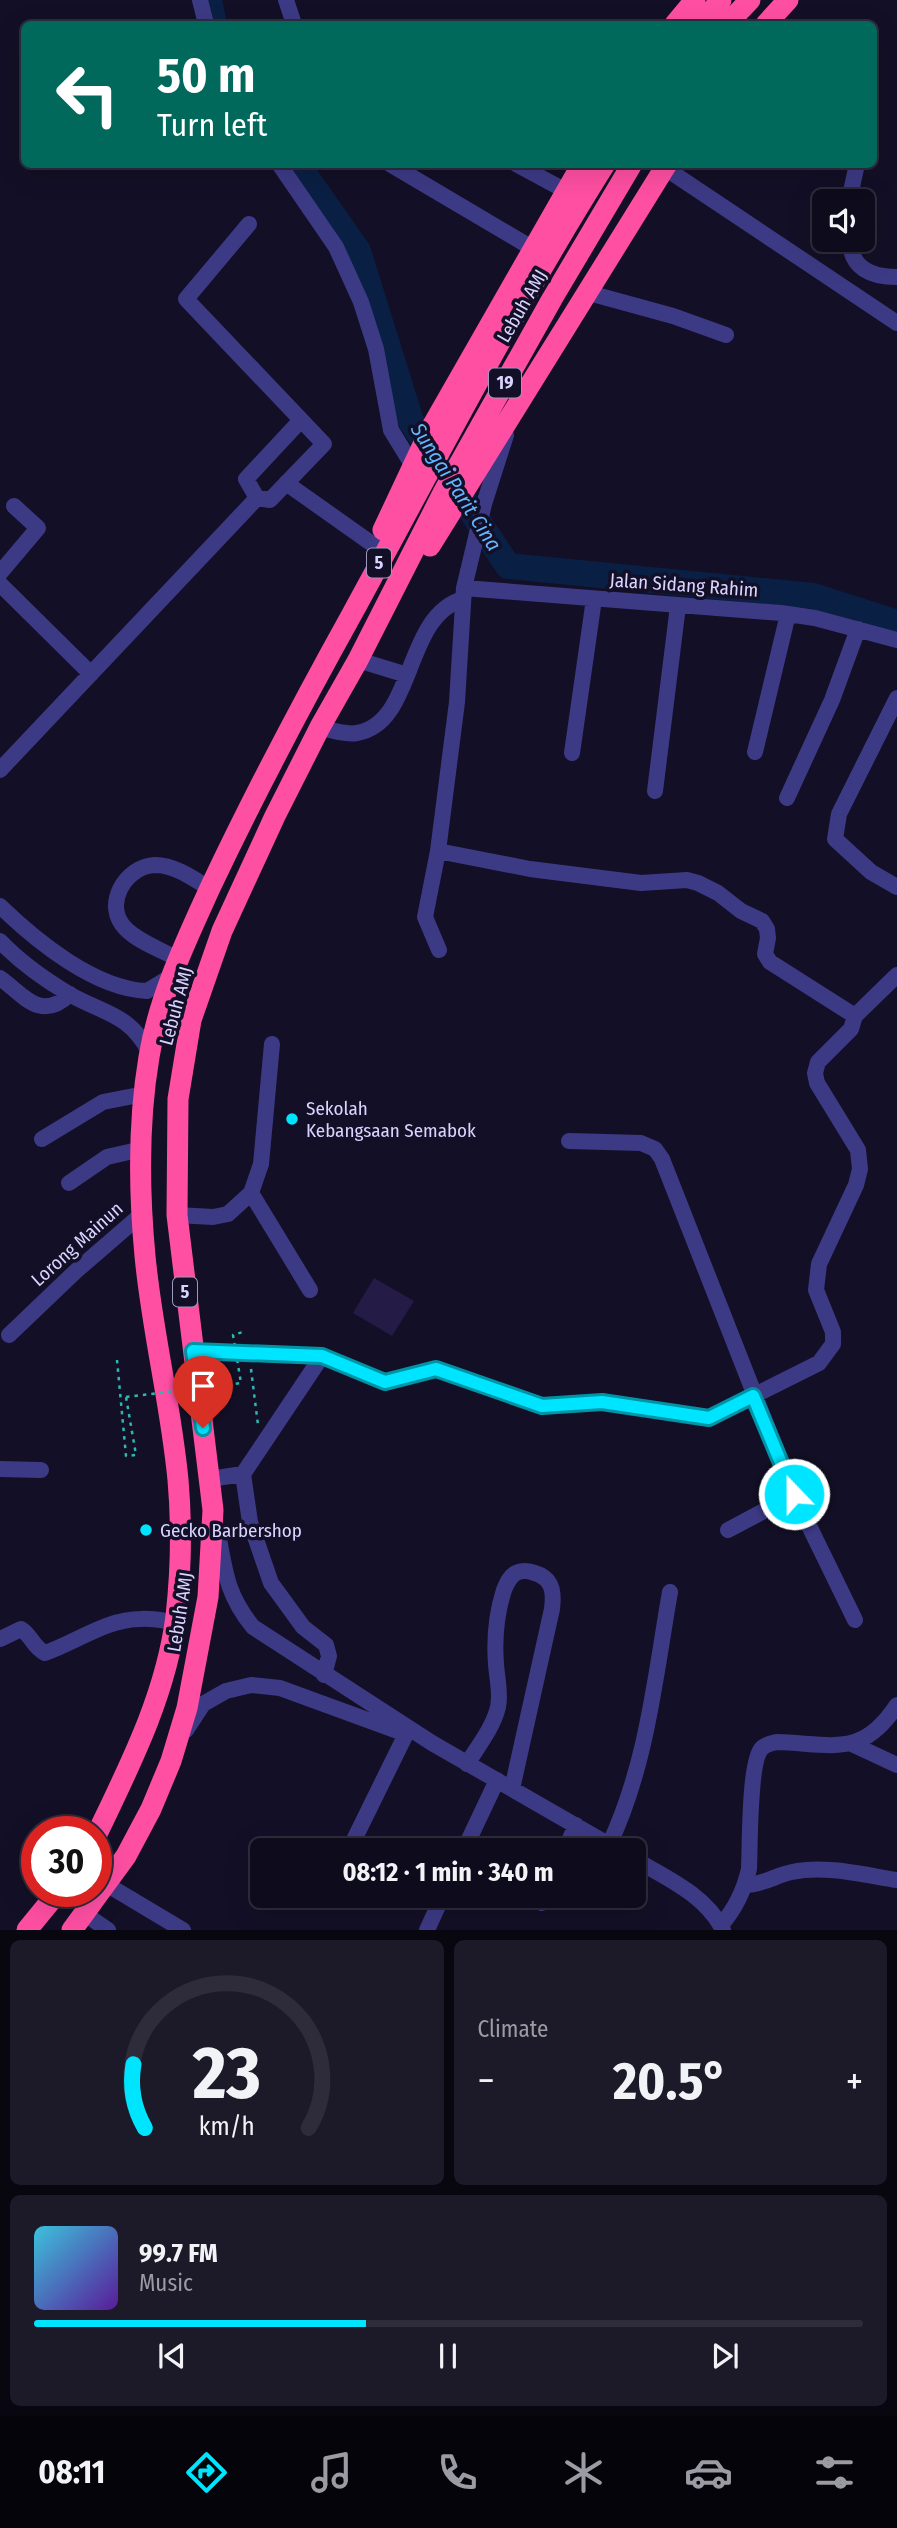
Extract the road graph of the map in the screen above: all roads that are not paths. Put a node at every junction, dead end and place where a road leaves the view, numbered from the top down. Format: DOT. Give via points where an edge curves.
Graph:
graph roads {
  1 [pos="200,0"];
  2 [pos="286,0"];
  3 [pos="684,0"];
  4 [pos="695,0"];
  5 [pos="721,0"];
  6 [pos="750,0"];
  7 [pos="787,0"];
  8 [pos="205,21"];
  9 [pos="293,21"];
  10 [pos="672,21"];
  11 [pos="678,21"];
  12 [pos="703,21"];
  13 [pos="730,21"];
  14 [pos="769,21"];
  15 [pos="282,168"];
  16 [pos="397,168"];
  17 [pos="523,168"];
  18 [pos="580,168"];
  19 [pos="603,168"];
  20 [pos="630,168"];
  21 [pos="665,168"];
  22 [pos="669,168"];
  23 [pos="856,168"];
  24 [pos="852,189"];
  25 [pos="566,191"];
  26 [pos="249,224"];
  27 [pos="532,248"];
  28 [pos="850,252"];
  29 [pos="897,277"];
  30 [pos="589,293"];
  31 [pos="897,323"];
  32 [pos="726,335"];
  33 [pos="512,415"];
  34 [pos="301,420"];
  35 [pos="437,437"];
  36 [pos="421,463"];
  37 [pos="462,477"];
  38 [pos="286,483"];
  39 [pos="257,498"];
  40 [pos="14,506"];
  41 [pos="375,546"];
  42 [pos="0,573"];
  43 [pos="0,584"];
  44 [pos="464,594"];
  45 [pos="594,599"];
  46 [pos="678,606"];
  47 [pos="788,614"];
  48 [pos="858,629"];
  49 [pos="897,640"];
  50 [pos="330,654"];
  51 [pos="358,660"];
  52 [pos="91,674"];
  53 [pos="407,675"];
  54 [pos="897,698"];
  55 [pos="320,727"];
  56 [pos="755,752"];
  57 [pos="572,753"];
  58 [pos="0,770"];
  59 [pos="655,791"];
  60 [pos="787,798"];
  61 [pos="438,851"];
  62 [pos="897,887"];
  63 [pos="210,888"];
  64 [pos="0,906"];
  65 [pos="0,941"];
  66 [pos="439,950"];
  67 [pos="174,968"];
  68 [pos="897,975"];
  69 [pos="0,978"];
  70 [pos="70,995"];
  71 [pos="855,1016"];
  72 [pos="272,1044"];
  73 [pos="150,1053"];
  74 [pos="144,1094"];
  75 [pos="42,1139"];
  76 [pos="569,1141"];
  77 [pos="142,1149"];
  78 [pos="69,1184"];
  79 [pos="251,1193"];
  80 [pos="142,1214"];
  81 [pos="177,1216"];
  82 [pos="310,1290"];
  83 [pos="9,1335"];
  84 [pos="193,1351"];
  85 [pos="322,1356"];
  86 [pos="753,1396"];
  87 [pos="0,1469"];
  88 [pos="41,1470"];
  89 [pos="243,1474"];
  90 [pos="210,1479"];
  91 [pos="794,1494"];
  92 [pos="213,1510"];
  93 [pos="727,1530"];
  94 [pos="670,1592"];
  95 [pos="855,1620"];
  96 [pos="175,1622"];
  97 [pos="0,1639"];
  98 [pos="324,1675"];
  99 [pos="897,1705"];
  100 [pos="406,1734"];
  101 [pos="432,1743"];
  102 [pos="852,1744"];
  103 [pos="172,1760"];
  104 [pos="467,1763"];
  105 [pos="897,1765"];
  106 [pos="496,1780"];
  107 [pos="512,1789"];
  108 [pos="106,1816"];
  109 [pos="576,1825"];
  110 [pos="355,1838"];
  111 [pos="469,1838"];
  112 [pos="570,1838"];
  113 [pos="598,1838"];
  114 [pos="615,1838"];
  115 [pos="646,1866"];
  116 [pos="112,1875"];
  117 [pos="897,1880"];
  118 [pos="745,1885"];
  119 [pos="112,1888"];
  120 [pos="46,1907"];
  121 [pos="90,1907"];
  122 [pos="437,1908"];
  123 [pos="79,1922"];
  124 [pos="722,1927"];
  125 [pos="27,1930"];
  126 [pos="108,1930"];
  127 [pos="184,1930"];
  128 [pos="428,1930"];
  1 -- 8 [label="street"];
  2 -- 9 [label="street"];
  3 -- 10 [label="highway"];
  4 -- 11 [label="highway"];
  5 -- 12 [label="highway"];
  6 -- 13 [label="highway"];
  7 -- 14 [label="highway"];
  15 -- 36 [label="street" via="336,247 376,349 391,430"];
  16 -- 27 [label="street"];
  17 -- 25 [label="street"];
  18 -- 25 [label="highway"];
  19 -- 35 [label="highway, Lebuh AMJ / 19"];
  20 -- 37 [label="highway, Lebuh AMJ / 19" via="552,299"];
  21 -- 30 [label="highway"];
  22 -- 31 [label="street"];
  23 -- 24 [label="street"];
  25 -- 27 [label="highway"];
  26 -- 34 [label="street" via="186,299"];
  27 -- 35 [label="highway"];
  28 -- 29 [label="street" via="855,262 879,277"];
  30 -- 32 [label="street" via="663,312"];
  30 -- 33 [label="highway"];
  33 -- 37 [label="highway"];
  33 -- 44 [label="street" via="484,504"];
  34 -- 38 [label="street" via="324,444"];
  34 -- 39 [label="street" via="246,479"];
  35 -- 36 [label="highway, Lebuh AMJ / 19"];
  36 -- 41 [label="highway"];
  36 -- 50 [label="highway, Lebuh AMJ / 5"];
  37 -- 51 [label="highway, Lebuh AMJ"];
  38 -- 39 [label="street" via="270,500"];
  38 -- 41 [label="street"];
  39 -- 52 [label="street"];
  40 -- 42 [label="street" via="38,528"];
  41 -- 50 [label="highway"];
  43 -- 52 [label="street"];
  44 -- 45 [label="street, Jalan Sidang Rahim"];
  44 -- 53 [label="street" via="432,621"];
  44 -- 61 [label="street" via="457,702"];
  45 -- 46 [label="street, Jalan Sidang Rahim"];
  45 -- 57 [label="street"];
  46 -- 47 [label="street, Jalan Sidang Rahim"];
  46 -- 59 [label="street"];
  47 -- 48 [label="street, Jalan Sidang Rahim"];
  47 -- 56 [label="street"];
  48 -- 49 [label="street, Jalan Sidang Rahim"];
  48 -- 60 [label="street" via="828,711"];
  50 -- 63 [label="highway, Lebuh AMJ / 5"];
  51 -- 53 [label="street"];
  51 -- 55 [label="highway, Lebuh AMJ / 5"];
  52 -- 58 [label="street"];
  53 -- 55 [label="street" via="384,718 370,729 355,734"];
  54 -- 62 [label="street" via="839,814 835,839 871,872"];
  55 -- 81 [label="highway, Lebuh AMJ / 5" via="222,932 191,1020 178,1099"];
  61 -- 66 [label="street" via="425,917"];
  61 -- 71 [label="street" via="530,869 641,883 687,880 709,887 762,921 770,962"];
  63 -- 67 [label="highway, Lebuh AMJ / 5"];
  63 -- 67 [label="street" via="155,865 135,872 120,890 116,909 123,927"];
  64 -- 67 [label="street" via="28,933 115,986 147,991"];
  65 -- 70 [label="street" via="29,968"];
  67 -- 73 [label="highway, Lebuh AMJ / 5"];
  68 -- 71 [label="street"];
  69 -- 70 [label="street" via="30,1003 55,1005"];
  70 -- 73 [label="street" via="127,1024"];
  71 -- 86 [label="street" via="851,1029 818,1062 815,1073 858,1150 860,1170 818,1264 816,1290 833,1332 833,1344 819,1363"];
  72 -- 79 [label="street" via="261,1164"];
  73 -- 74 [label="highway, Lebuh AMJ / 5"];
  74 -- 75 [label="street" via="103,1102"];
  74 -- 77 [label="highway, Lebuh AMJ / 5"];
  76 -- 86 [label="street" via="641,1143 662,1159"];
  77 -- 78 [label="street" via="107,1157"];
  77 -- 80 [label="highway, Lebuh AMJ / 5"];
  79 -- 81 [label="street" via="228,1214"];
  79 -- 82 [label="street"];
  80 -- 83 [label="street, Lorong Mainun"];
  80 -- 96 [label="highway, Lebuh AMJ / 5" via="178,1479 181,1534"];
  81 -- 84 [label="highway, Lebuh AMJ / 5"];
  84 -- 85 [label="street"];
  84 -- 90 [label="highway, Lebuh AMJ / 5"];
  85 -- 86 [label="street" via="385,1382 436,1369 542,1406 602,1402 709,1418"];
  85 -- 89 [label="street"];
  86 -- 91 [label="street"];
  87 -- 88 [label="street"];
  89 -- 90 [label="street"];
  89 -- 98 [label="street" via="250,1522 271,1583 303,1627 326,1645 329,1656"];
  90 -- 92 [label="highway, Lebuh AMJ / 5"];
  91 -- 93 [label="street"];
  91 -- 95 [label="street"];
  92 -- 98 [label="street" via="226,1579 237,1607 253,1627"];
  92 -- 103 [label="highway, Lebuh AMJ / 5" via="208,1597"];
  94 -- 114 [label="street" via="640,1762"];
  96 -- 97 [label="street" via="140,1619 116,1623 46,1653 21,1629"];
  96 -- 108 [label="highway, Lebuh AMJ / 5" via="157,1701"];
  98 -- 101 [label="street"];
  99 -- 102 [label="street" via="878,1730"];
  100 -- 101 [label="street"];
  100 -- 103 [label="street" via="281,1688 251,1685 226,1691 203,1704"];
  100 -- 110 [label="street"];
  101 -- 104 [label="street"];
  102 -- 105 [label="street"];
  102 -- 118 [label="street" via="778,1742 761,1748 754,1766"];
  103 -- 116 [label="highway, Lebuh AMJ / 5" via="150,1810"];
  104 -- 106 [label="street"];
  104 -- 107 [label="street" via="498,1707 495,1631 507,1581 515,1573 535,1573 551,1584 552,1609"];
  106 -- 107 [label="street"];
  106 -- 111 [label="street"];
  107 -- 109 [label="street"];
  109 -- 112 [label="street"];
  109 -- 113 [label="street"];
  115 -- 124 [label="street" via="681,1886"];
  117 -- 118 [label="street" via="808,1870"];
  118 -- 124 [label="street"];
  119 -- 127 [label="street"];
  120 -- 125 [label="highway"];
  121 -- 123 [label="highway, Lebuh AMJ / 5"];
  122 -- 128 [label="street"];
  123 -- 126 [label="street"];
}
